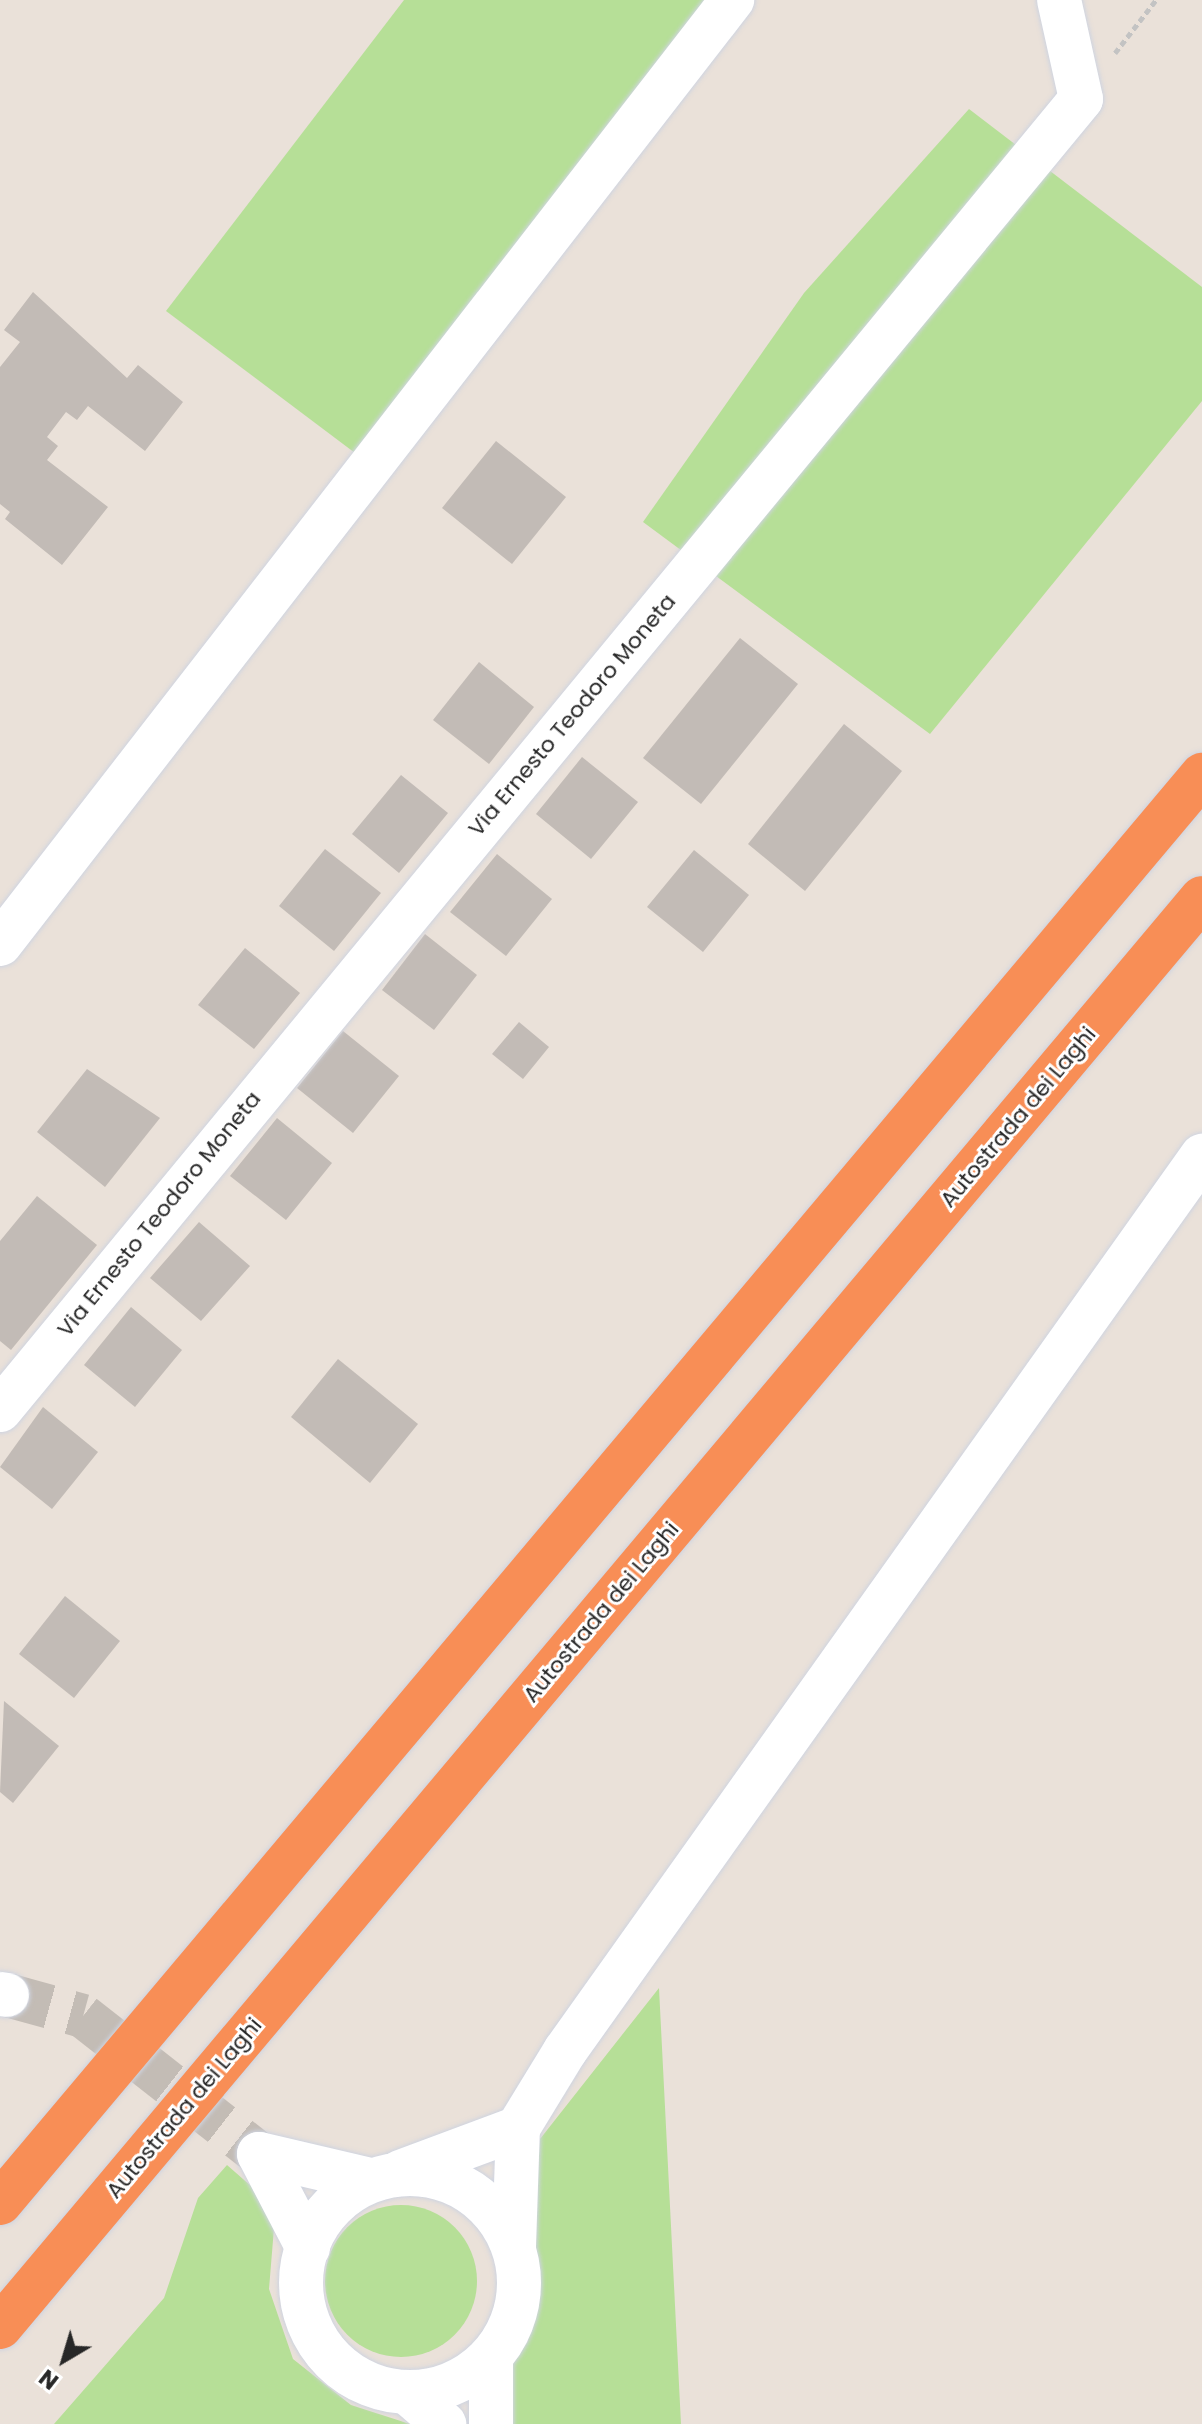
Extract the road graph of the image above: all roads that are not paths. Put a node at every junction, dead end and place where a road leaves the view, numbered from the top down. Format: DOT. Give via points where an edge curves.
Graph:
graph roads {
  1 [pos="732,0"];
  2 [pos="1059,0"];
  3 [pos="1202,775"];
  4 [pos="1202,898"];
  5 [pos="0,944"];
  6 [pos="1202,1156"];
  7 [pos="0,1410"];
  8 [pos="518,2128"];
  9 [pos="384,2177"];
  10 [pos="0,2203"];
  11 [pos="514,2246"];
  12 [pos="308,2248"];
  13 [pos="0,2327"];
  14 [pos="491,2357"];
  15 [pos="408,2393"];
  16 [pos="444,2424"];
  17 [pos="491,2424"];
  1 -- 5 [label="street"];
  2 -- 7 [label="street, Via Ernesto Teodoro Moneta" via="1081,99"];
  3 -- 10 [label="highway"];
  4 -- 13 [label="highway, Autostrada dei Laghi"];
  6 -- 8 [label="street"];
  8 -- 9 [label="street"];
  8 -- 11 [label="street"];
  9 -- 11 [label="street" via="465,2188 495,2214"];
  9 -- 12 [label="street" via="334,2202"];
  9 -- 12 [label="street" via="259,2154"];
  11 -- 14 [label="street" via="520,2282 514,2317"];
  12 -- 15 [label="street" via="300,2292 316,2340 337,2366 377,2388"];
  14 -- 15 [label="street" via="463,2380"];
  14 -- 17 [label="street"];
  15 -- 16 [label="street"];
}
